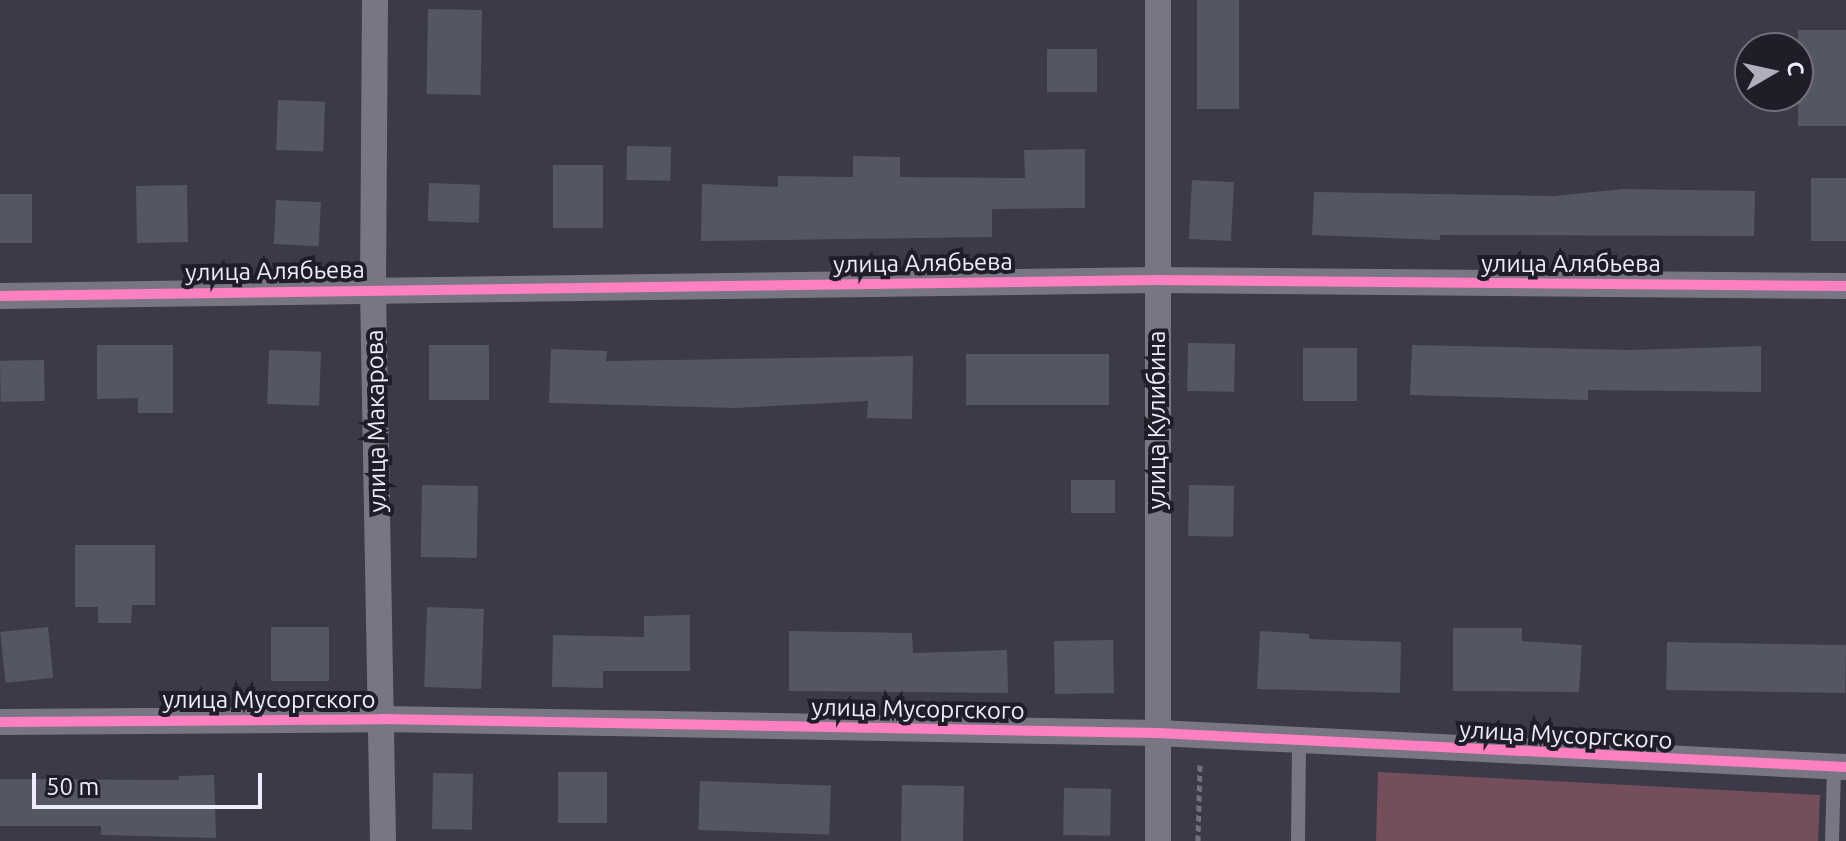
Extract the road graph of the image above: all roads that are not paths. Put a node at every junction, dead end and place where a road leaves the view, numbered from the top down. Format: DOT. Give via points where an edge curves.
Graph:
graph roads {
  1 [pos="375,0"];
  2 [pos="1158,0"];
  3 [pos="1156,280"];
  4 [pos="1846,286"];
  5 [pos="373,290"];
  6 [pos="0,296"];
  7 [pos="382,719"];
  8 [pos="0,722"];
  9 [pos="1158,733"];
  10 [pos="1299,741"];
  11 [pos="1840,769"];
  12 [pos="383,841"];
  13 [pos="1158,841"];
  14 [pos="1298,841"];
  15 [pos="1832,841"];
  1 -- 5 [label="street, улица Макарова"];
  2 -- 3 [label="street, улица Кулибина"];
  3 -- 4 [label="street, улица Алябьева"];
  3 -- 5 [label="street, улица Алябьева"];
  3 -- 9 [label="street, улица Кулибина"];
  5 -- 6 [label="street, улица Алябьева"];
  5 -- 7 [label="street, улица Макарова"];
  7 -- 8 [label="street, улица Мусоргского"];
  7 -- 9 [label="street, улица Мусоргского"];
  7 -- 12 [label="street, улица Макарова"];
  9 -- 10 [label="street, улица Мусоргского"];
  9 -- 13 [label="street, улица Кулибина"];
  10 -- 11 [label="street, улица Мусоргского"];
  10 -- 14 [label="lane"];
  11 -- 15 [label="lane"];
}
